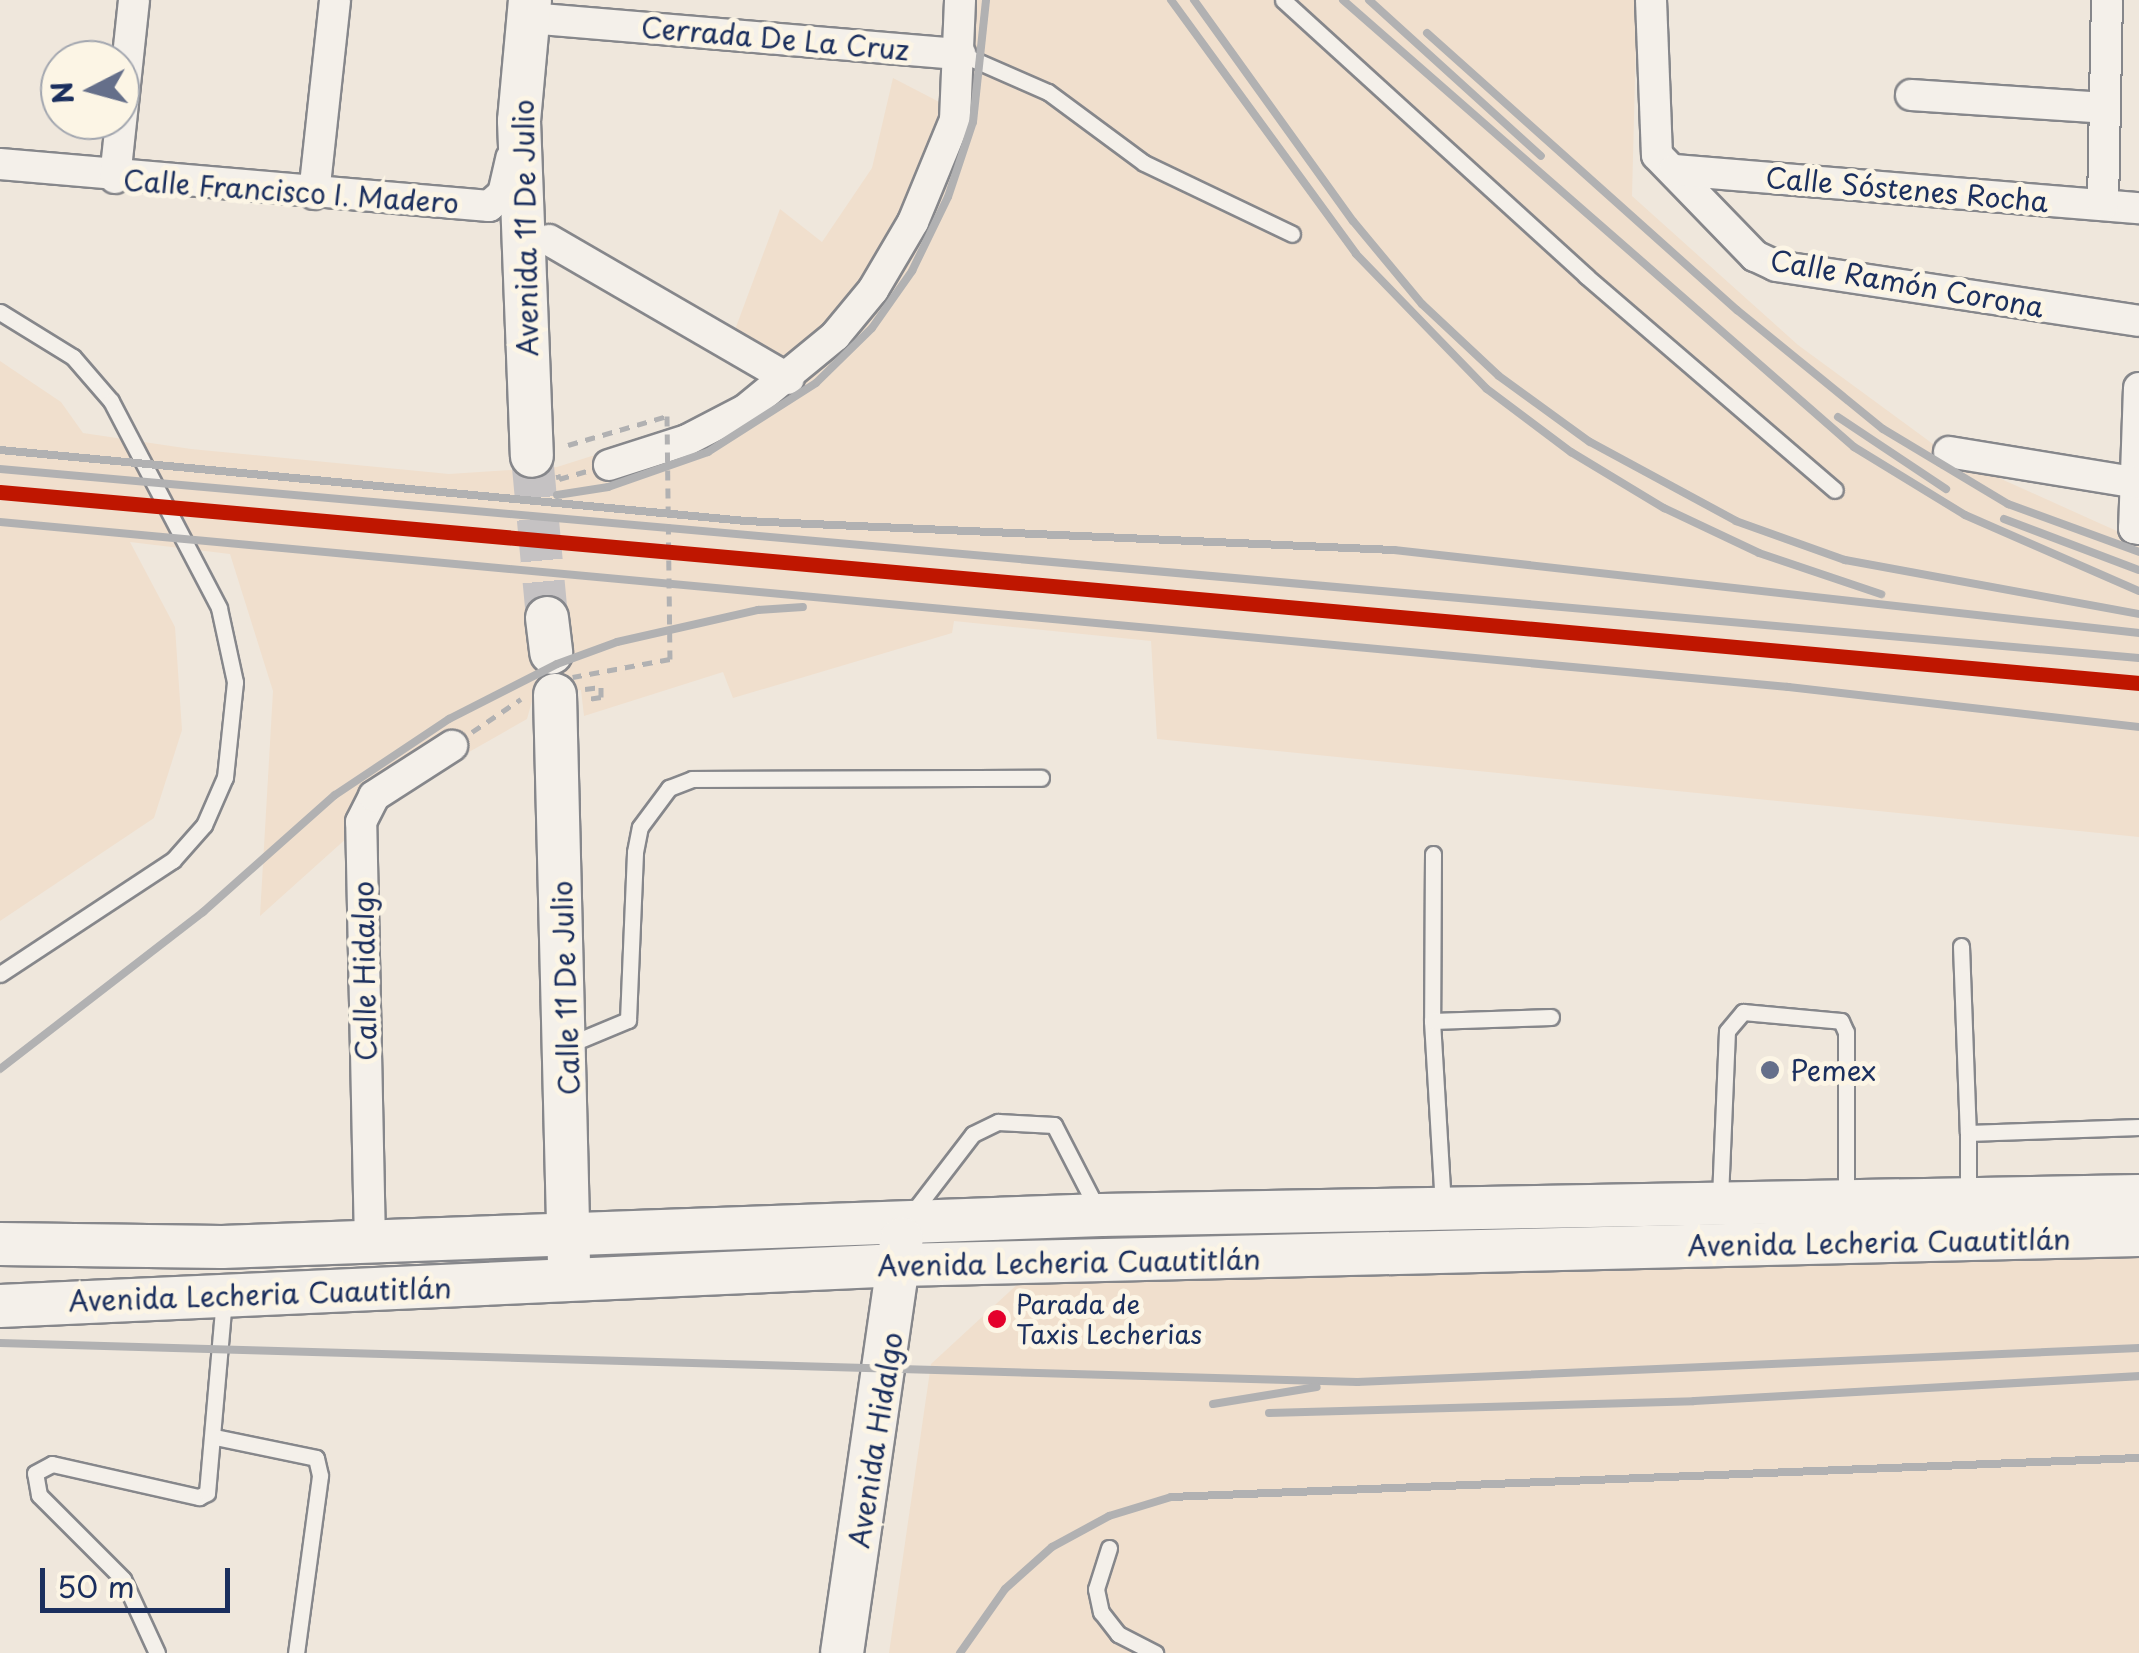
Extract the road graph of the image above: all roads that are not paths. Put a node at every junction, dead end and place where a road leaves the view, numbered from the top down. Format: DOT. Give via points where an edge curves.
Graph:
graph roads {
  1 [pos="134,0"];
  2 [pos="335,0"];
  3 [pos="960,0"];
  4 [pos="1283,0"];
  5 [pos="1651,0"];
  6 [pos="2107,0"];
  7 [pos="530,9"];
  8 [pos="961,54"];
  9 [pos="1911,95"];
  10 [pos="2104,108"];
  11 [pos="520,120"];
  12 [pos="1666,162"];
  13 [pos="0,164"];
  14 [pos="115,178"];
  15 [pos="314,194"];
  16 [pos="2103,206"];
  17 [pos="2139,208"];
  18 [pos="1292,234"];
  19 [pos="549,240"];
  20 [pos="0,312"];
  21 [pos="2139,322"];
  22 [pos="789,378"];
  23 [pos="2139,388"];
  24 [pos="550,450"];
  25 [pos="1948,452"];
  26 [pos="609,465"];
  27 [pos="2137,483"];
  28 [pos="1835,490"];
  29 [pos="2136,528"];
  30 [pos="557,661"];
  31 [pos="452,746"];
  32 [pos="1041,778"];
  33 [pos="1434,854"];
  34 [pos="1961,946"];
  35 [pos="0,974"];
  36 [pos="1551,1017"];
  37 [pos="1432,1021"];
  38 [pos="568,1045"];
  39 [pos="2139,1127"];
  40 [pos="1968,1132"];
  41 [pos="1968,1200"];
  42 [pos="1846,1202"];
  43 [pos="1720,1206"];
  44 [pos="1443,1210"];
  45 [pos="1101,1215"];
  46 [pos="2133,1216"];
  47 [pos="569,1238"];
  48 [pos="370,1243"];
  49 [pos="0,1244"];
  50 [pos="901,1246"];
  51 [pos="222,1247"];
  52 [pos="570,1281"];
  53 [pos="224,1295"];
  54 [pos="0,1306"];
  55 [pos="215,1437"];
  56 [pos="1110,1548"];
  57 [pos="1143,1652"];
  58 [pos="157,1653"];
  59 [pos="296,1653"];
  60 [pos="842,1653"];
  1 -- 14 [label="street"];
  2 -- 15 [label="street"];
  3 -- 8 [label="street"];
  4 -- 28 [label="lane" via="1586,276"];
  5 -- 12 [label="street"];
  6 -- 10 [label="street"];
  7 -- 8 [label="street, Cerrada De La Cruz"];
  7 -- 11 [label="main road, Avenida 11 De Julio"];
  8 -- 18 [label="lane" via="1048,92 1144,163"];
  8 -- 22 [label="street" via="955,120 913,222 873,290"];
  9 -- 10 [label="street"];
  10 -- 16 [label="street"];
  11 -- 15 [label="street, Calle Francisco I. Madero" via="503,194 489,206"];
  11 -- 24 [label="main road, Avenida 11 De Julio"];
  12 -- 16 [label="street, Calle Sóstenes Rocha"];
  12 -- 21 [label="street, Calle Ramón Corona" via="1755,256 1776,266"];
  13 -- 14 [label="street, Calle Francisco I. Madero"];
  14 -- 15 [label="street, Calle Francisco I. Madero"];
  16 -- 17 [label="street, Calle Sóstenes Rocha"];
  19 -- 22 [label="street"];
  20 -- 35 [label="lane" via="73,357 112,401 220,608 235,682 225,777 204,825 173,860"];
  22 -- 26 [label="street" via="687,440"];
  23 -- 27 [label="street"];
  25 -- 27 [label="street"];
  27 -- 29 [label="street"];
  30 -- 38 [label="main road, Calle 11 De Julio"];
  31 -- 48 [label="street, Calle Hidalgo" via="374,796 360,822"];
  32 -- 38 [label="lane" via="692,779 669,788 640,826 635,852 628,1020"];
  33 -- 37 [label="lane"];
  34 -- 40 [label="lane"];
  36 -- 37 [label="lane"];
  37 -- 44 [label="lane"];
  38 -- 47 [label="main road, Calle 11 De Julio"];
  39 -- 40 [label="lane"];
  40 -- 41 [label="lane"];
  41 -- 42 [label="main road, Avenida Lecheria Cuautitlán"];
  41 -- 46 [label="main road, Avenida Lecheria Cuautitlán"];
  42 -- 43 [label="main road, Avenida Lecheria Cuautitlán"];
  42 -- 43 [label="lane" via="1841,1021 1742,1012 1727,1030"];
  43 -- 44 [label="main road, Avenida Lecheria Cuautitlán"];
  44 -- 45 [label="main road, Avenida Lecheria Cuautitlán"];
  45 -- 50 [label="main road, Avenida Lecheria Cuautitlán"];
  45 -- 50 [label="lane" via="1054,1125 998,1122 973,1134"];
  46 -- 50 [label="main road, Avenida Lecheria Cuautitlán"];
  47 -- 48 [label="main road, Avenida Lecheria Cuautitlán"];
  47 -- 50 [label="main road, Avenida Lecheria Cuautitlán"];
  47 -- 52 [label="main road, Calle 11 De Julio"];
  48 -- 51 [label="main road, Avenida Lecheria Cuautitlán"];
  49 -- 51 [label="main road, Avenida Lecheria Cuautitlán"];
  50 -- 52 [label="main road, Avenida Lecheria Cuautitlán"];
  50 -- 60 [label="main road, Avenida Hidalgo"];
  51 -- 53 [label="main road"];
  52 -- 53 [label="main road, Avenida Lecheria Cuautitlán"];
  53 -- 54 [label="main road, Avenida Lecheria Cuautitlán"];
  53 -- 55 [label="lane"];
  55 -- 58 [label="lane" via="212,1484 198,1497 52,1464 35,1473 38,1495 122,1578"];
  55 -- 59 [label="lane" via="316,1458 320,1476"];
  56 -- 57 [label="lane" via="1096,1589 1101,1612"];
}
